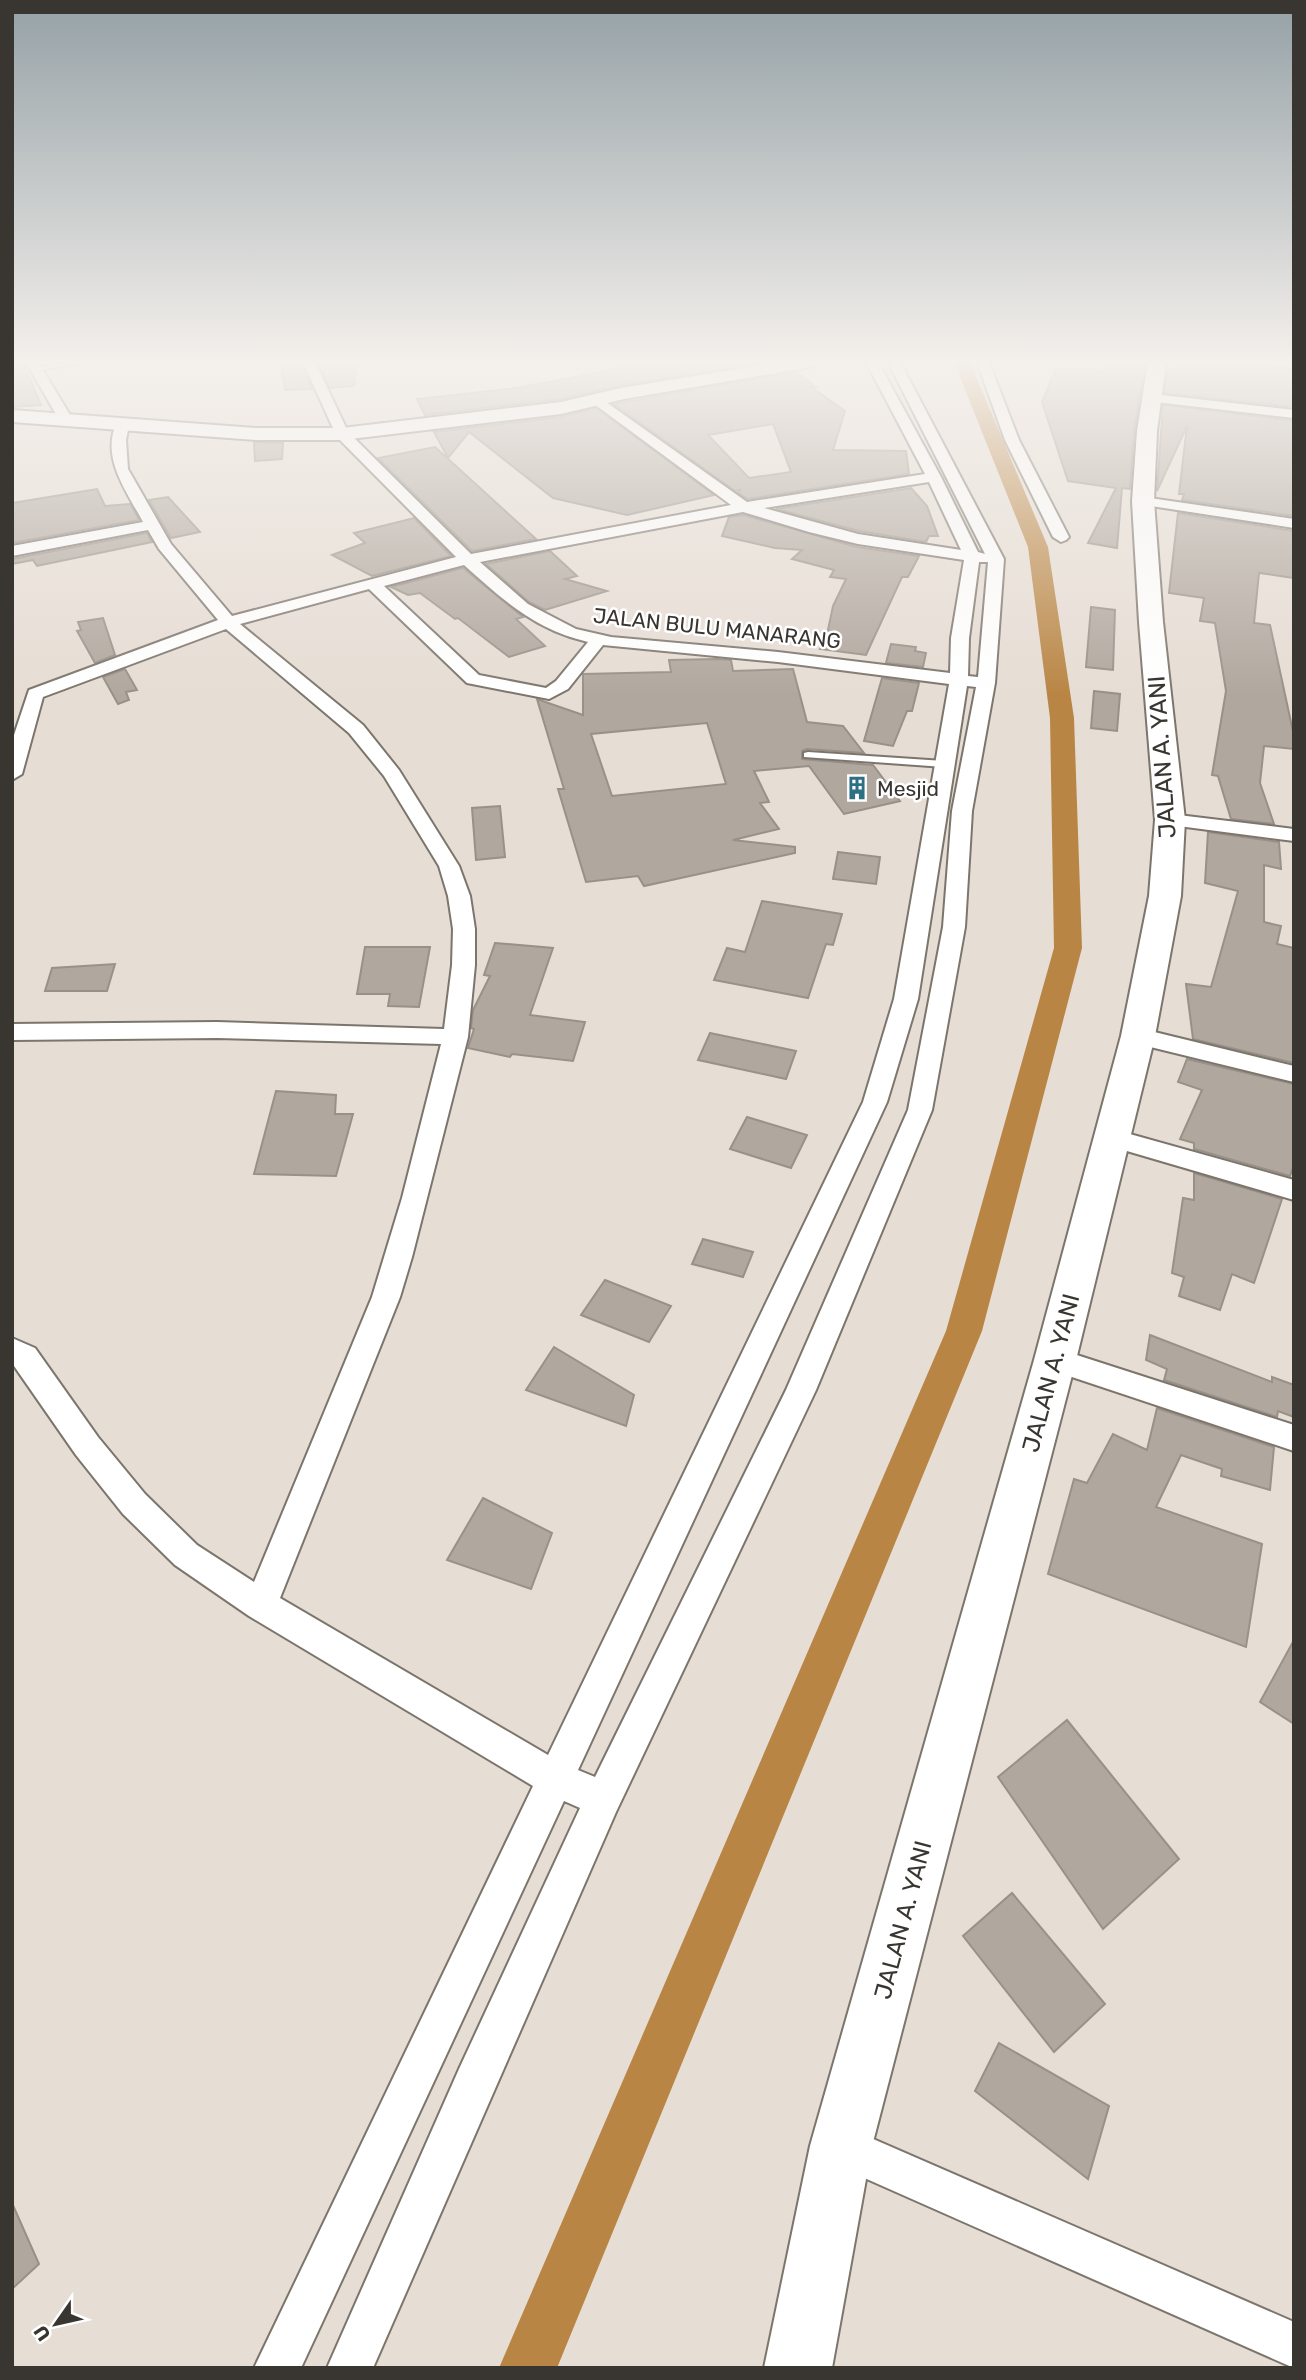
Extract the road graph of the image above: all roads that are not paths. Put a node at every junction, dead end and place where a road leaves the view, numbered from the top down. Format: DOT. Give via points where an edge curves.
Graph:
graph roads {
  1 [pos="123,473"];
  2 [pos="381,473"];
  3 [pos="694,473"];
  4 [pos="932,473"];
  5 [pos="945,473"];
  6 [pos="1029,473"];
  7 [pos="1145,473"];
  8 [pos="934,477"];
  9 [pos="1143,501"];
  10 [pos="744,507"];
  11 [pos="1294,524"];
  12 [pos="151,525"];
  13 [pos="1061,537"];
  14 [pos="12,551"];
  15 [pos="984,558"];
  16 [pos="467,559"];
  17 [pos="372,583"];
  18 [pos="228,622"];
  19 [pos="598,640"];
  20 [pos="973,681"];
  21 [pos="35,694"];
  22 [pos="12,700"];
  23 [pos="808,755"];
  24 [pos="953,761"];
  25 [pos="12,774"];
  26 [pos="1170,820"];
  27 [pos="1294,835"];
  28 [pos="906,999"];
  29 [pos="938,1004"];
  30 [pos="12,1032"];
  31 [pos="1138,1036"];
  32 [pos="456,1037"];
  33 [pos="1294,1074"];
  34 [pos="1112,1138"];
  35 [pos="1294,1190"];
  36 [pos="12,1350"];
  37 [pos="1055,1360"];
  38 [pos="1294,1438"];
  39 [pos="261,1605"];
  40 [pos="555,1779"];
  41 [pos="603,1799"];
  42 [pos="841,2146"];
  43 [pos="1294,2345"];
  44 [pos="277,2368"];
  45 [pos="350,2368"];
  46 [pos="798,2368"];
  1 -- 12 [label="street"];
  2 -- 16 [label="street, JALAN BULU MANARANG"];
  3 -- 10 [label="street"];
  4 -- 8 [label="street"];
  5 -- 15 [label="street"];
  6 -- 13 [label="street"];
  7 -- 9 [label="main road, JALAN A. YANI"];
  8 -- 10 [label="street"];
  8 -- 15 [label="street"];
  9 -- 11 [label="street"];
  9 -- 26 [label="main road, JALAN A. YANI"];
  10 -- 15 [label="street" via="858,539"];
  10 -- 16 [label="street"];
  12 -- 14 [label="street"];
  12 -- 18 [label="street"];
  15 -- 20 [label="street" via="961,638"];
  16 -- 17 [label="street"];
  16 -- 19 [label="street, JALAN BULU MANARANG" via="522,608 571,633"];
  17 -- 18 [label="street"];
  17 -- 19 [label="street" via="477,680 549,694 562,685"];
  18 -- 21 [label="street"];
  18 -- 32 [label="street" via="356,729 392,774 449,866 464,939"];
  19 -- 20 [label="street, JALAN BULU MANARANG"];
  20 -- 24 [label="street"];
  21 -- 22 [label="street"];
  21 -- 25 [label="street"];
  23 -- 24 [label="lane"];
  24 -- 28 [label="street"];
  24 -- 29 [label="street" via="962,811 954,927"];
  26 -- 27 [label="street"];
  26 -- 31 [label="main road, JALAN A. YANI" via="1165,896"];
  28 -- 29 [label="street"];
  28 -- 40 [label="street" via="875,1102"];
  29 -- 41 [label="street" via="920,1110 802,1390"];
  30 -- 32 [label="street" via="217,1030"];
  31 -- 33 [label="street"];
  31 -- 34 [label="main road, JALAN A. YANI"];
  32 -- 39 [label="street" via="394,1273"];
  34 -- 35 [label="street"];
  34 -- 37 [label="main road, JALAN A. YANI"];
  36 -- 39 [label="street" via="25,1356 87,1446 150,1521 186,1555"];
  37 -- 38 [label="street"];
  37 -- 42 [label="main road, JALAN A. YANI"];
  39 -- 40 [label="street"];
  40 -- 41 [label="street"];
  40 -- 44 [label="street"];
  41 -- 45 [label="street"];
  42 -- 43 [label="street"];
  42 -- 46 [label="main road, JALAN A. YANI"];
}
